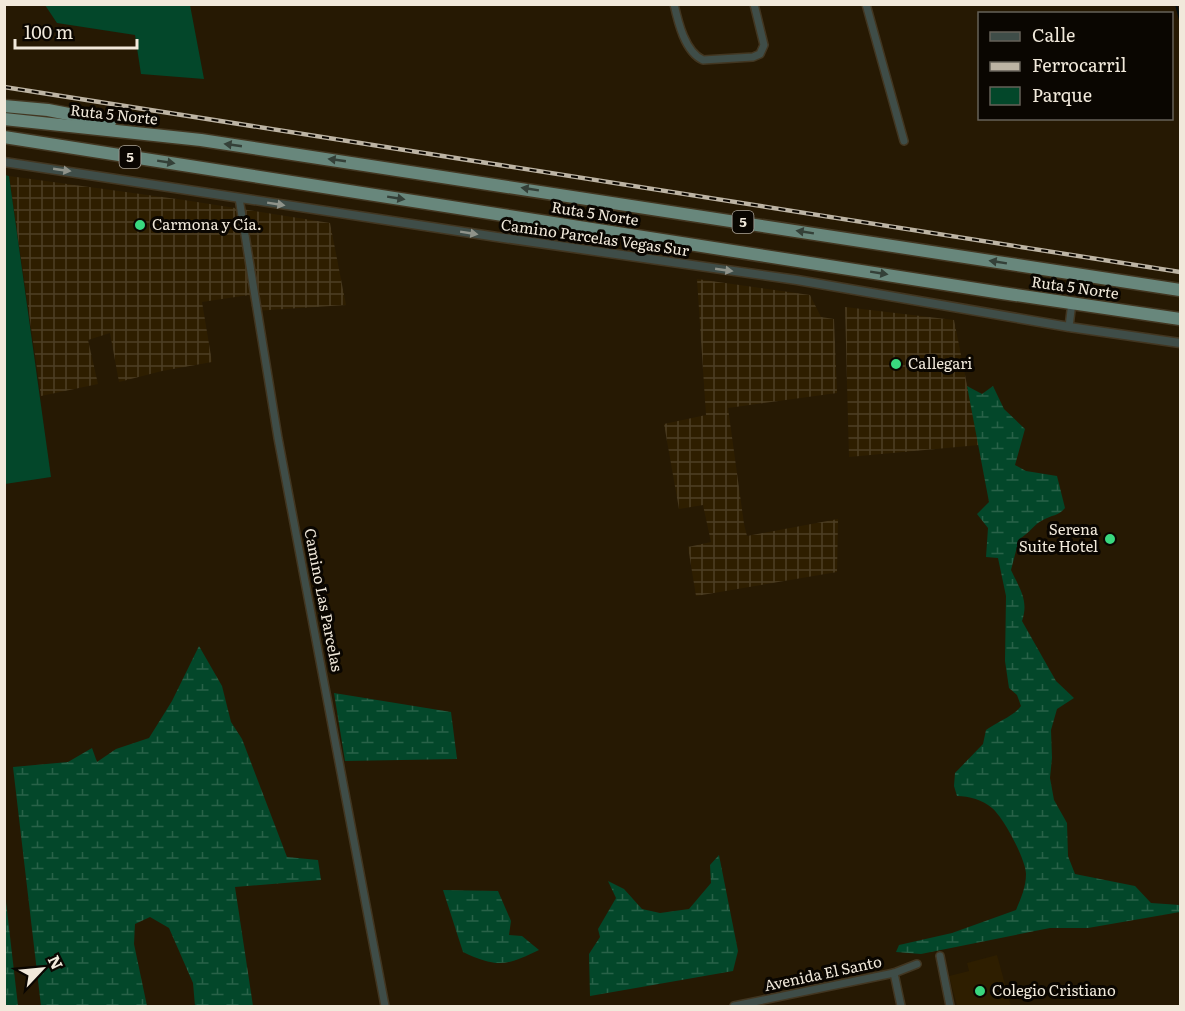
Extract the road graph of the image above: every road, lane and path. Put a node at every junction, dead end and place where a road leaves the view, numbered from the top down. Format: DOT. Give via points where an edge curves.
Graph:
graph roads {
  1 [pos="675,4"];
  2 [pos="754,4"];
  3 [pos="866,4"];
  4 [pos="4,106"];
  5 [pos="4,119"];
  6 [pos="4,137"];
  7 [pos="201,140"];
  8 [pos="904,141"];
  9 [pos="4,162"];
  10 [pos="240,198"];
  11 [pos="1180,290"];
  12 [pos="1072,302"];
  13 [pos="1180,319"];
  14 [pos="1069,327"];
  15 [pos="1180,343"];
  16 [pos="940,956"];
  17 [pos="917,964"];
  18 [pos="894,973"];
  19 [pos="385,1006"];
  20 [pos="734,1006"];
  21 [pos="901,1006"];
  22 [pos="950,1006"];
  1 -- 2 [label="street" via="690,48 703,60 760,54 764,45"];
  3 -- 8 [label="street"];
  4 -- 7 [label="highway" via="86,117"];
  5 -- 7 [label="highway, Ruta 5 Norte / 5"];
  6 -- 12 [label="highway, Ruta 5 Norte / 5, one-way"];
  11 -- 7 [label="highway, Ruta 5 Norte / 5, one-way"];
  9 -- 10 [label="street, Camino Parcelas Vegas Sur, one-way"];
  10 -- 14 [label="street, Camino Parcelas Vegas Sur, one-way" via="797,280"];
  10 -- 19 [label="street, Camino Las Parcelas" via="278,438"];
  12 -- 13 [label="highway, Ruta 5 Norte / 5"];
  12 -- 14 [label="street"];
  14 -- 15 [label="street, Camino Parcelas Vegas Sur"];
  16 -- 22 [label="street"];
  17 -- 18 [label="street, Avenida El Santo"];
  18 -- 20 [label="street, Avenida El Santo"];
  18 -- 21 [label="street"];
}
